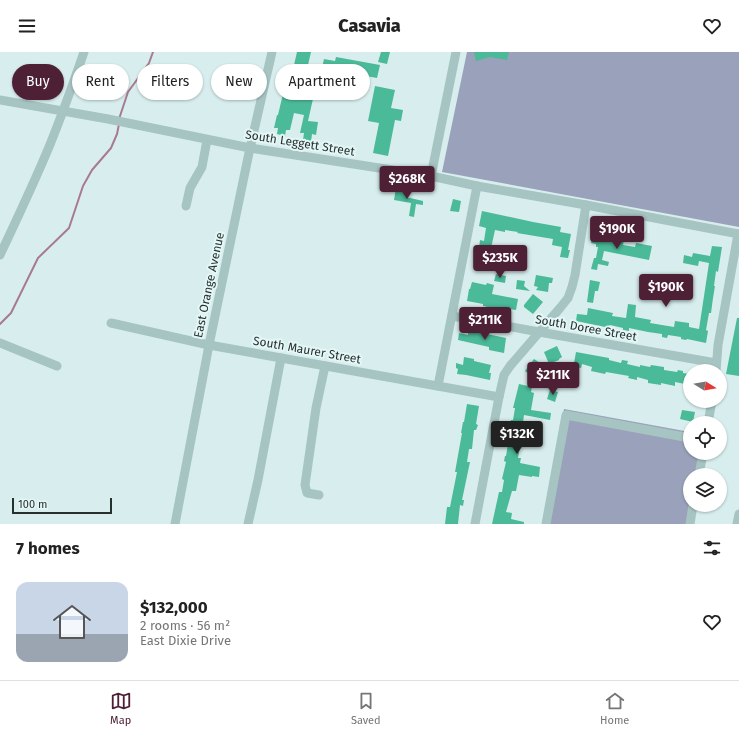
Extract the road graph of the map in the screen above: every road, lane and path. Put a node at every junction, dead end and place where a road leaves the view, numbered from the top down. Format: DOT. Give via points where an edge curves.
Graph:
graph roads {
  1 [pos="84,52"];
  2 [pos="272,52"];
  3 [pos="456,52"];
  4 [pos="0,100"];
  5 [pos="63,111"];
  6 [pos="208,140"];
  7 [pos="250,148"];
  8 [pos="431,176"];
  9 [pos="477,186"];
  10 [pos="586,204"];
  11 [pos="186,206"];
  12 [pos="739,234"];
  13 [pos="0,255"];
  14 [pos="452,316"];
  15 [pos="111,323"];
  16 [pos="539,332"];
  17 [pos="0,343"];
  18 [pos="210,345"];
  19 [pos="281,358"];
  20 [pos="701,364"];
  21 [pos="716,364"];
  22 [pos="57,366"];
  23 [pos="325,366"];
  24 [pos="438,386"];
  25 [pos="499,397"];
  26 [pos="683,437"];
  27 [pos="319,495"];
  28 [pos="692,512"];
  29 [pos="739,514"];
  30 [pos="175,524"];
  31 [pos="248,524"];
  32 [pos="476,524"];
  33 [pos="546,524"];
  34 [pos="690,524"];
  35 [pos="737,524"];
  1 -- 5 [label="street"];
  2 -- 7 [label="street, East Orange Avenue"];
  3 -- 8 [label="street"];
  4 -- 5 [label="street, South Leggett Street"];
  5 -- 6 [label="street, South Leggett Street"];
  5 -- 13 [label="street" via="35,180"];
  6 -- 7 [label="street, South Leggett Street"];
  6 -- 11 [label="street" via="202,167 190,188"];
  7 -- 8 [label="street, South Leggett Street"];
  7 -- 18 [label="street, East Orange Avenue"];
  8 -- 9 [label="street, South Leggett Street"];
  9 -- 10 [label="street, South Leggett Street"];
  9 -- 14 [label="street"];
  10 -- 12 [label="street, South Leggett Street"];
  10 -- 16 [label="street" via="575,275 568,298"];
  12 -- 21 [label="street"];
  14 -- 16 [label="street, South Doree Street"];
  14 -- 24 [label="street"];
  15 -- 18 [label="street, South Maurer Street"];
  16 -- 20 [label="street, South Doree Street"];
  16 -- 25 [label="street" via="504,375"];
  17 -- 22 [label="street"];
  18 -- 19 [label="street, South Maurer Street"];
  18 -- 30 [label="street, East Orange Avenue"];
  19 -- 23 [label="street, South Maurer Street"];
  19 -- 31 [label="street"];
  23 -- 24 [label="street, South Maurer Street"];
  23 -- 27 [label="street" via="305,485 307,493"];
  24 -- 25 [label="street, South Maurer Street"];
  25 -- 32 [label="street"];
  26 -- 33 [label="street" via="566,414"];
  28 -- 34 [label="street"];
  29 -- 35 [label="street"];
}
